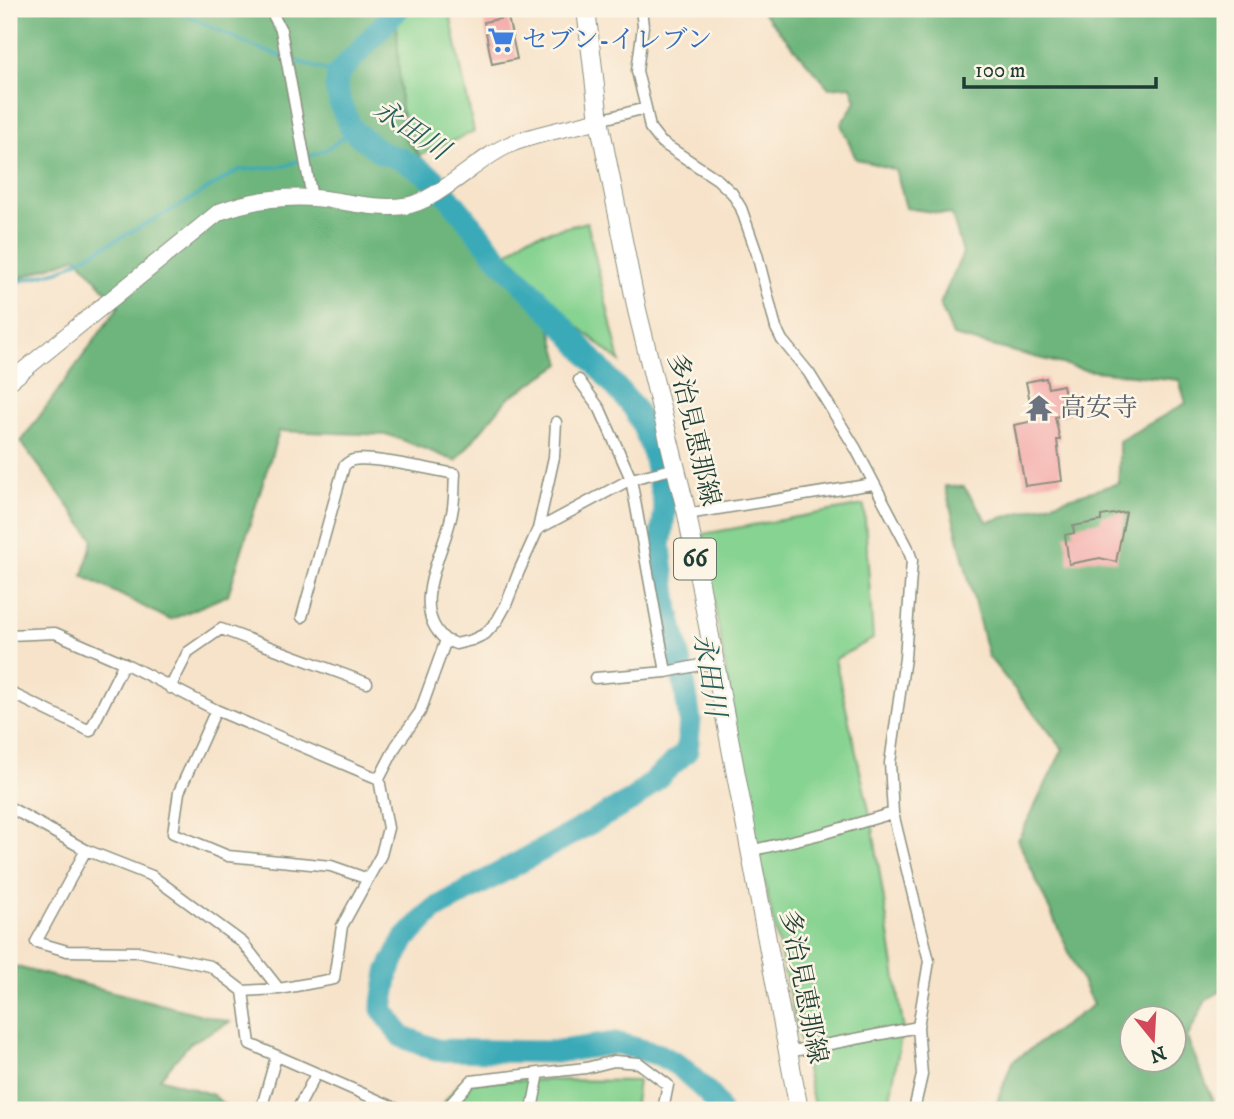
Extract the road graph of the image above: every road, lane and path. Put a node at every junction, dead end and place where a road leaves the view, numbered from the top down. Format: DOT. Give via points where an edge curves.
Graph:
graph roads {
  1 [pos="270,9"];
  2 [pos="586,9"];
  3 [pos="641,9"];
  4 [pos="646,108"];
  5 [pos="599,120"];
  6 [pos="312,198"];
  7 [pos="579,380"];
  8 [pos="9,382"];
  9 [pos="556,422"];
  10 [pos="673,469"];
  11 [pos="635,477"];
  12 [pos="873,484"];
  13 [pos="687,514"];
  14 [pos="538,529"];
  15 [pos="302,617"];
  16 [pos="11,638"];
  17 [pos="446,640"];
  18 [pos="124,663"];
  19 [pos="710,663"];
  20 [pos="669,671"];
  21 [pos="595,678"];
  22 [pos="367,683"];
  23 [pos="170,688"];
  24 [pos="9,692"];
  25 [pos="216,710"];
  26 [pos="379,779"];
  27 [pos="9,807"];
  28 [pos="893,813"];
  29 [pos="86,850"];
  30 [pos="750,851"];
  31 [pos="368,879"];
  32 [pos="279,989"];
  33 [pos="243,991"];
  34 [pos="918,1027"];
  35 [pos="788,1052"];
  36 [pos="276,1057"];
  37 [pos="539,1073"];
  38 [pos="316,1074"];
  39 [pos="261,1110"];
  40 [pos="297,1110"];
  41 [pos="400,1110"];
  42 [pos="444,1110"];
  43 [pos="532,1110"];
  44 [pos="663,1110"];
  45 [pos="799,1110"];
  46 [pos="914,1110"];
  1 -- 6 [label="street" via="281,30"];
  2 -- 5 [label="main road, 多治見恵那線 / 66"];
  3 -- 4 [label="street" via="638,71"];
  4 -- 5 [label="street"];
  4 -- 12 [label="street" via="650,128 661,142 732,193 757,254 776,328 809,373"];
  5 -- 6 [label="street" via="509,144 406,206"];
  5 -- 10 [label="main road, 多治見恵那線 / 66"];
  6 -- 8 [label="street" via="257,201 219,212"];
  7 -- 11 [label="street" via="600,409"];
  9 -- 14 [label="street" via="554,457"];
  10 -- 11 [label="street"];
  10 -- 13 [label="main road, 多治見恵那線 / 66"];
  11 -- 14 [label="street"];
  11 -- 20 [label="street"];
  12 -- 13 [label="street"];
  12 -- 28 [label="street" via="912,560 905,658 890,763"];
  13 -- 19 [label="main road, 多治見恵那線 / 66"];
  14 -- 17 [label="street" via="497,621 472,640 456,644"];
  15 -- 17 [label="street" via="344,466 351,460 363,460 422,468 455,474 452,512 429,594 436,633"];
  16 -- 18 [label="street" via="55,633"];
  17 -- 26 [label="street" via="420,712"];
  18 -- 23 [label="street"];
  18 -- 24 [label="street" via="90,731"];
  19 -- 20 [label="street"];
  19 -- 30 [label="main road, 多治見恵那線 / 66"];
  20 -- 21 [label="street"];
  22 -- 23 [label="street" via="221,629 188,652"];
  23 -- 25 [label="street"];
  25 -- 26 [label="street"];
  25 -- 31 [label="street" via="179,792 173,833 228,856 331,866"];
  26 -- 31 [label="street" via="388,828"];
  27 -- 29 [label="street"];
  28 -- 30 [label="street"];
  28 -- 34 [label="street" via="929,961"];
  29 -- 32 [label="street" via="152,876 243,943"];
  29 -- 33 [label="street" via="37,942 67,951 142,952 210,966"];
  30 -- 35 [label="main road, 多治見恵那線 / 66"];
  31 -- 32 [label="street" via="342,926 334,979"];
  32 -- 33 [label="street"];
  33 -- 36 [label="street" via="250,1044"];
  34 -- 35 [label="street"];
  34 -- 46 [label="street" via="922,1075"];
  35 -- 45 [label="main road, 多治見恵那線 / 66"];
  36 -- 38 [label="street"];
  36 -- 39 [label="street"];
  37 -- 42 [label="street" via="471,1081"];
  37 -- 43 [label="street"];
  37 -- 44 [label="street" via="614,1061 639,1063 668,1084"];
  38 -- 40 [label="street"];
  38 -- 41 [label="street"];
}
